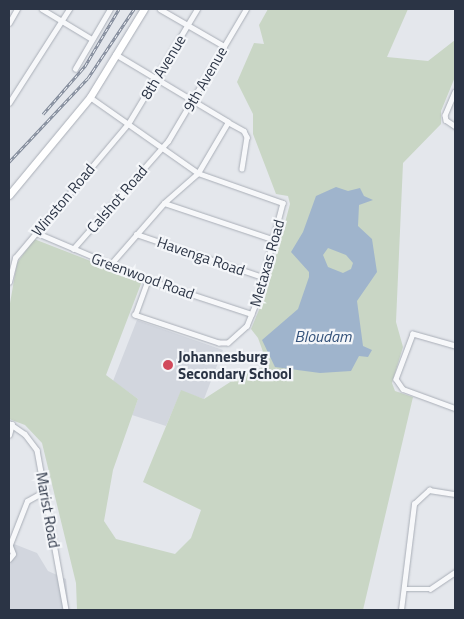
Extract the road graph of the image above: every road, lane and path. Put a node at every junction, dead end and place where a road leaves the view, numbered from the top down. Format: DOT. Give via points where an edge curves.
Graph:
graph roads {
  1 [pos="17,9"];
  2 [pos="42,9"];
  3 [pos="69,9"];
  4 [pos="110,9"];
  5 [pos="144,9"];
  6 [pos="160,9"];
  7 [pos="197,9"];
  8 [pos="246,9"];
  9 [pos="62,21"];
  10 [pos="9,23"];
  11 [pos="188,25"];
  12 [pos="92,39"];
  13 [pos="224,46"];
  14 [pos="116,55"];
  15 [pos="75,69"];
  16 [pos="157,78"];
  17 [pos="455,92"];
  18 [pos="90,97"];
  19 [pos="193,99"];
  20 [pos="9,103"];
  21 [pos="228,122"];
  22 [pos="128,124"];
  23 [pos="455,126"];
  24 [pos="162,148"];
  25 [pos="242,169"];
  26 [pos="198,173"];
  27 [pos="9,195"];
  28 [pos="164,203"];
  29 [pos="36,232"];
  30 [pos="136,234"];
  31 [pos="275,240"];
  32 [pos="73,249"];
  33 [pos="110,265"];
  34 [pos="265,278"];
  35 [pos="148,280"];
  36 [pos="9,282"];
  37 [pos="252,314"];
  38 [pos="455,346"];
  39 [pos="455,408"];
  40 [pos="11,424"];
  41 [pos="9,435"];
  42 [pos="45,491"];
  43 [pos="455,494"];
  44 [pos="9,546"];
  45 [pos="9,559"];
  46 [pos="455,572"];
  47 [pos="404,589"];
  48 [pos="66,610"];
  49 [pos="401,610"];
  1 -- 10 [label="street"];
  2 -- 9 [label="street"];
  3 -- 9 [label="street"];
  4 -- 12 [label="street"];
  5 -- 14 [label="main road"];
  6 -- 11 [label="street"];
  7 -- 11 [label="street, 8th Avenue"];
  8 -- 13 [label="street, 9th Avenue"];
  9 -- 12 [label="street"];
  9 -- 20 [label="street"];
  11 -- 13 [label="street"];
  11 -- 16 [label="street, 8th Avenue"];
  12 -- 15 [label="street"];
  13 -- 19 [label="street, 9th Avenue"];
  14 -- 16 [label="street"];
  14 -- 18 [label="main road"];
  16 -- 19 [label="street"];
  16 -- 22 [label="street, 8th Avenue"];
  17 -- 23 [label="street" via="446,120"];
  18 -- 22 [label="street"];
  18 -- 27 [label="main road"];
  19 -- 21 [label="street"];
  19 -- 24 [label="street, 9th Avenue"];
  21 -- 25 [label="street" via="244,131 247,137"];
  21 -- 26 [label="street"];
  22 -- 24 [label="street"];
  22 -- 29 [label="street, Winston Road"];
  24 -- 26 [label="street"];
  24 -- 32 [label="street, Calshot Road"];
  26 -- 28 [label="street"];
  26 -- 31 [label="street, Metaxas Road" via="283,203"];
  28 -- 30 [label="street"];
  28 -- 31 [label="street"];
  29 -- 32 [label="street, Greenwood Road"];
  29 -- 36 [label="street, Winston Road" via="15,258"];
  30 -- 33 [label="street"];
  30 -- 34 [label="street, Havenga Road"];
  31 -- 34 [label="street, Metaxas Road"];
  32 -- 33 [label="street, Greenwood Road"];
  33 -- 35 [label="street, Greenwood Road"];
  34 -- 37 [label="street, Metaxas Road"];
  35 -- 37 [label="street, Greenwood Road"];
  35 -- 37 [label="street, Metaxas Road" via="135,314 219,343 228,343 247,326"];
  38 -- 39 [label="street" via="415,333 410,337 397,374 397,384 402,389"];
  40 -- 41 [label="street"];
  40 -- 42 [label="street, Marist Road" via="35,446"];
  42 -- 44 [label="street" via="27,501"];
  42 -- 48 [label="street, Marist Road"];
  43 -- 47 [label="street" via="429,490 414,504"];
  44 -- 45 [label="street" via="13,554"];
  46 -- 47 [label="street" via="430,589"];
  47 -- 49 [label="street"];
}
